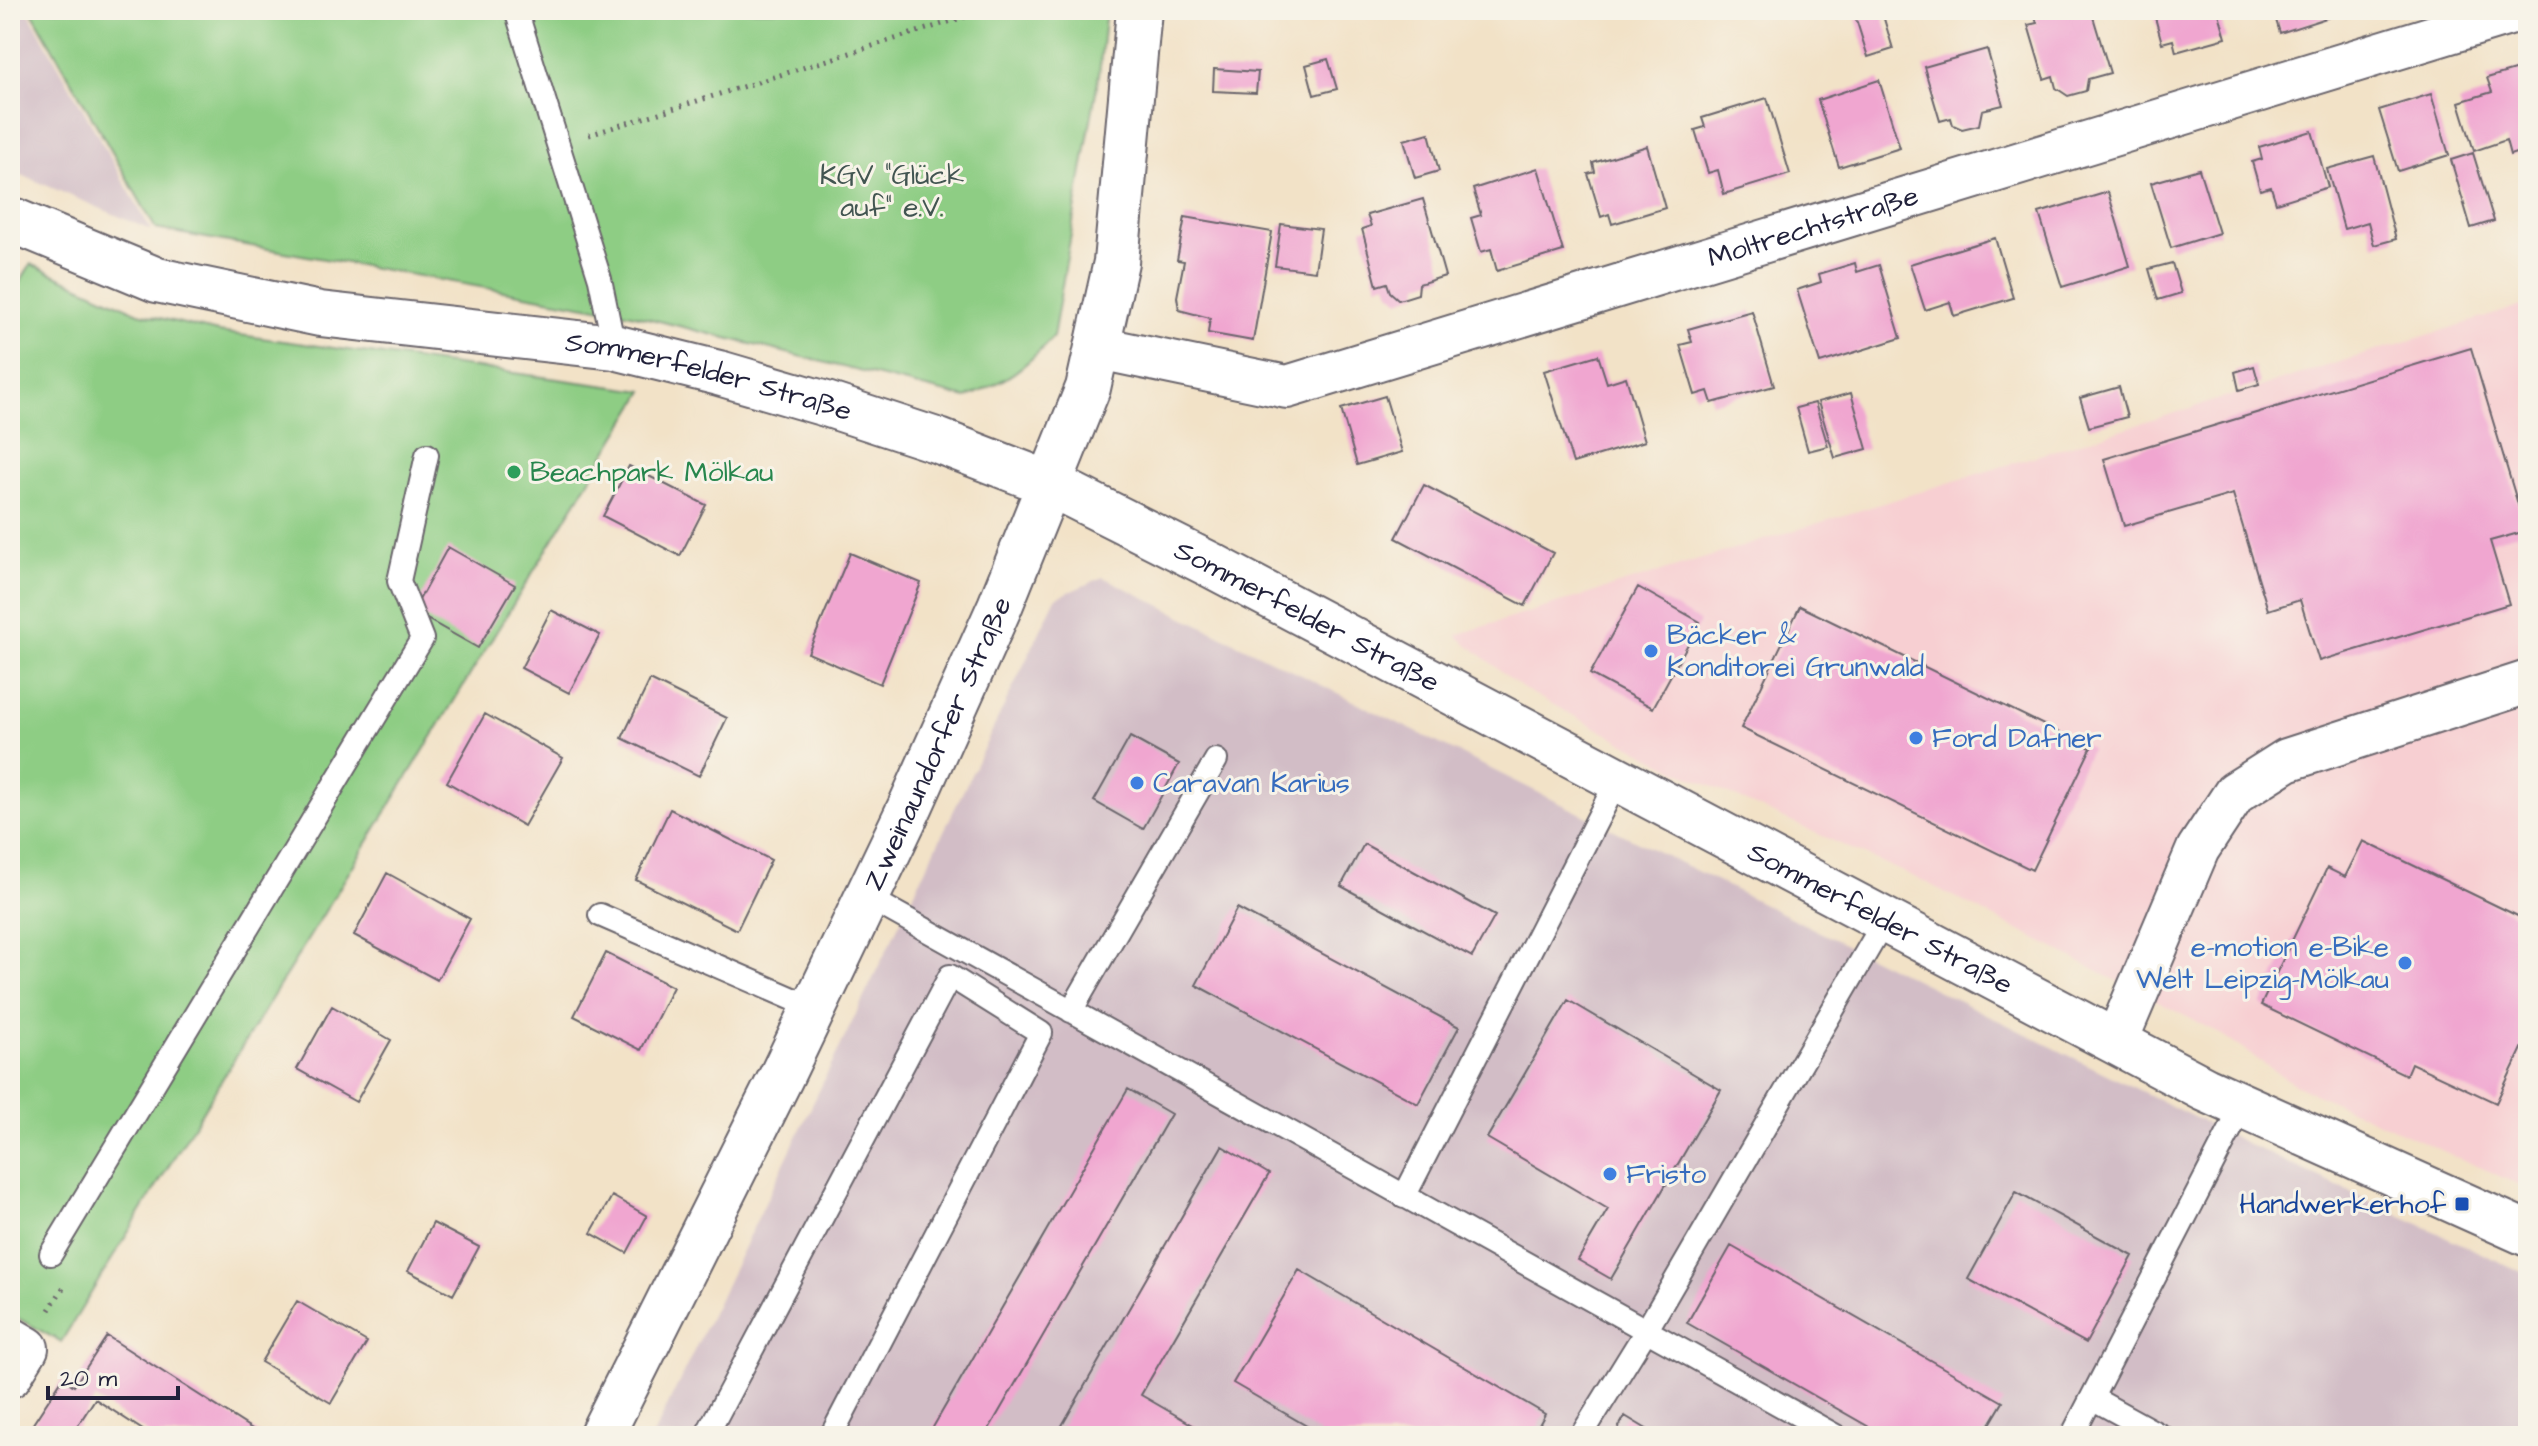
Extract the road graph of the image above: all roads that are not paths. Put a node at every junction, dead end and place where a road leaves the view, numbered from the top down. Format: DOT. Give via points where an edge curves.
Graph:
graph roads {
  1 [pos="516,10"];
  2 [pos="1139,10"];
  3 [pos="2522,10"];
  4 [pos="10,219"];
  5 [pos="614,347"];
  6 [pos="1099,348"];
  7 [pos="427,455"];
  8 [pos="1050,484"];
  9 [pos="2528,682"];
  10 [pos="1216,760"];
  11 [pos="1617,781"];
  12 [pos="867,897"];
  13 [pos="600,915"];
  14 [pos="1885,920"];
  15 [pos="814,1008"];
  16 [pos="1071,1011"];
  17 [pos="2116,1042"];
  18 [pos="2243,1105"];
  19 [pos="1404,1197"];
  20 [pos="2528,1234"];
  21 [pos="51,1254"];
  22 [pos="1646,1331"];
  23 [pos="2092,1398"];
  24 [pos="601,1436"];
  25 [pos="706,1436"];
  26 [pos="831,1436"];
  27 [pos="1581,1436"];
  28 [pos="1836,1436"];
  29 [pos="2072,1436"];
  30 [pos="2161,1436"];
  1 -- 5 [label="lane" via="600,279"];
  2 -- 6 [label="main road, Zweinaundorfer Straße" via="1116,262"];
  3 -- 6 [label="street, Moltrechtstraße" via="1287,387"];
  4 -- 5 [label="main road, Sommerfelder Straße" via="157,280 320,314"];
  5 -- 8 [label="main road, Sommerfelder Straße" via="826,404"];
  6 -- 8 [label="main road, Zweinaundorfer Straße"];
  7 -- 21 [label="lane" via="399,581 422,639"];
  8 -- 11 [label="main road, Sommerfelder Straße"];
  8 -- 12 [label="main road, Zweinaundorfer Straße"];
  9 -- 17 [label="street" via="2287,760 2235,793 2198,849"];
  10 -- 16 [label="lane"];
  11 -- 14 [label="main road, Sommerfelder Straße"];
  11 -- 19 [label="lane"];
  12 -- 15 [label="main road, Zweinaundorfer Straße"];
  12 -- 16 [label="lane"];
  13 -- 15 [label="lane"];
  14 -- 17 [label="main road, Sommerfelder Straße"];
  14 -- 22 [label="lane"];
  15 -- 24 [label="main road, Zweinaundorfer Straße"];
  16 -- 19 [label="lane"];
  17 -- 18 [label="main road, Sommerfelder Straße"];
  18 -- 20 [label="main road, Sommerfelder Straße"];
  18 -- 23 [label="lane"];
  19 -- 22 [label="lane"];
  22 -- 27 [label="lane"];
  22 -- 28 [label="lane"];
  23 -- 29 [label="lane"];
  23 -- 30 [label="lane"];
  25 -- 26 [label="lane" via="950,976 1041,1033"];
}
